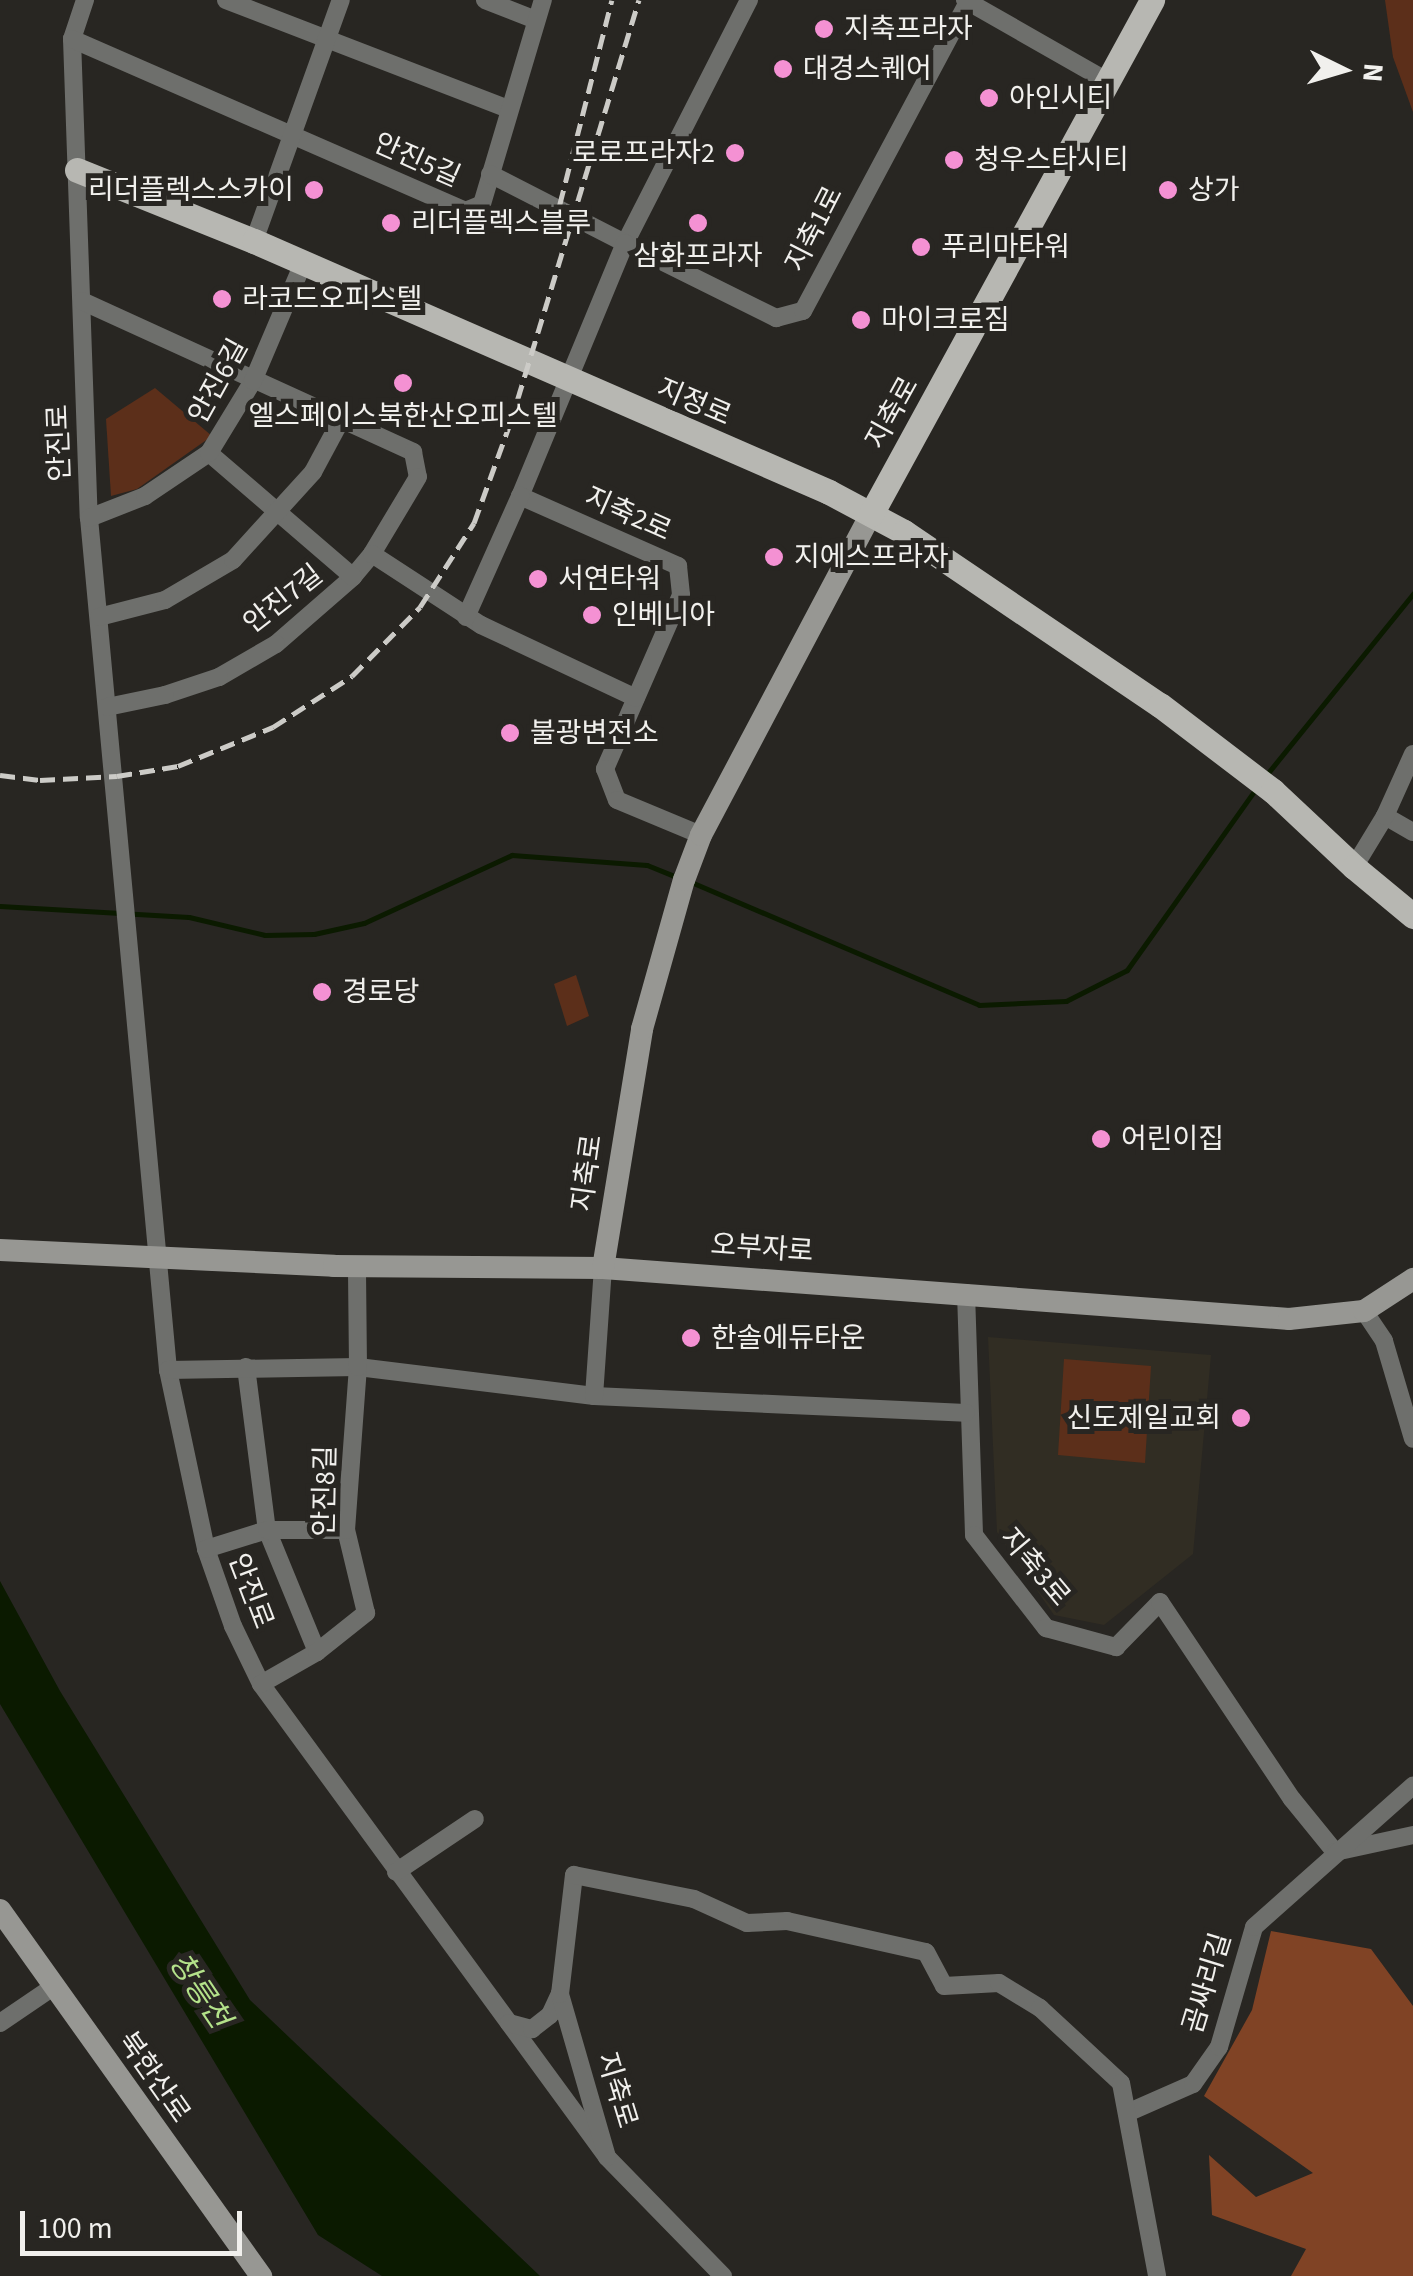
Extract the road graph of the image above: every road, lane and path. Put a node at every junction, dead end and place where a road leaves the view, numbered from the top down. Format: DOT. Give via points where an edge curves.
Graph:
graph roads {
  1 [pos="85,0"];
  2 [pos="226,0"];
  3 [pos="341,0"];
  4 [pos="484,0"];
  5 [pos="543,0"];
  6 [pos="749,0"];
  7 [pos="1152,0"];
  8 [pos="968,1"];
  9 [pos="536,20"];
  10 [pos="72,39"];
  11 [pos="327,40"];
  12 [pos="1109,82"];
  13 [pos="509,109"];
  14 [pos="292,134"];
  15 [pos="78,170"];
  16 [pos="490,174"];
  17 [pos="254,241"];
  18 [pos="625,243"];
  19 [pos="303,263"];
  20 [pos="82,301"];
  21 [pos="253,380"];
  22 [pos="570,382"];
  23 [pos="342,420"];
  24 [pos="209,452"];
  25 [pos="520,496"];
  26 [pos="278,514"];
  27 [pos="871,514"];
  28 [pos="89,518"];
  29 [pos="372,554"];
  30 [pos="353,577"];
  31 [pos="466,617"];
  32 [pos="98,618"];
  33 [pos="636,698"];
  34 [pos="108,707"];
  35 [pos="1413,754"];
  36 [pos="1385,816"];
  37 [pos="1413,832"];
  38 [pos="702,835"];
  39 [pos="1354,868"];
  40 [pos="1413,916"];
  41 [pos="0,1250"];
  42 [pos="158,1257"];
  43 [pos="357,1266"];
  44 [pos="603,1268"];
  45 [pos="1413,1279"];
  46 [pos="966,1292"];
  47 [pos="1364,1311"];
  48 [pos="358,1367"];
  49 [pos="246,1368"];
  50 [pos="168,1370"];
  51 [pos="594,1396"];
  52 [pos="966,1413"];
  53 [pos="1413,1439"];
  54 [pos="267,1530"];
  55 [pos="346,1530"];
  56 [pos="206,1549"];
  57 [pos="317,1652"];
  58 [pos="261,1684"];
  59 [pos="1413,1786"];
  60 [pos="475,1819"];
  61 [pos="1413,1835"];
  62 [pos="1335,1852"];
  63 [pos="396,1872"];
  64 [pos="0,1910"];
  65 [pos="53,1987"];
  66 [pos="560,1994"];
  67 [pos="0,2023"];
  68 [pos="509,2023"];
  69 [pos="1127,2113"];
  70 [pos="606,2158"];
  71 [pos="714,2273"];
  72 [pos="260,2276"];
  73 [pos="1156,2276"];
  1 -- 10 [label="street, 안진로"];
  2 -- 11 [label="street"];
  3 -- 11 [label="street"];
  4 -- 9 [label="street"];
  5 -- 9 [label="street, 안진5길"];
  6 -- 18 [label="street"];
  7 -- 12 [label="main road, 지축로"];
  8 -- 12 [label="street"];
  8 -- 18 [label="street, 지축1로" via="803,311 776,318"];
  9 -- 13 [label="street, 안진5길"];
  10 -- 14 [label="street, 안진5길"];
  10 -- 15 [label="street, 안진로"];
  11 -- 13 [label="street"];
  11 -- 14 [label="street"];
  12 -- 27 [label="main road, 지축로"];
  13 -- 16 [label="street, 안진5길"];
  14 -- 16 [label="street, 안진5길" via="464,211 482,204"];
  14 -- 17 [label="street"];
  15 -- 17 [label="main road, 지정로"];
  15 -- 20 [label="street, 안진로"];
  16 -- 18 [label="street, 지축1로"];
  17 -- 19 [label="main road, 지정로"];
  18 -- 22 [label="street"];
  19 -- 21 [label="street, 안진6길"];
  19 -- 22 [label="main road, 지정로"];
  20 -- 21 [label="street"];
  20 -- 28 [label="street, 안진로"];
  21 -- 23 [label="street"];
  21 -- 24 [label="street, 안진6길"];
  22 -- 25 [label="street"];
  22 -- 27 [label="main road, 지정로"];
  23 -- 26 [label="street" via="313,472"];
  23 -- 29 [label="street, 안진7길" via="414,452 418,477"];
  24 -- 26 [label="street"];
  24 -- 28 [label="street, 안진6길" via="144,496"];
  25 -- 31 [label="street"];
  25 -- 33 [label="street, 지축2로" via="678,566 681,595"];
  26 -- 30 [label="street"];
  26 -- 32 [label="street" via="233,560 165,600"];
  27 -- 38 [label="main road, 지축로"];
  27 -- 39 [label="main road, 지정로" via="1138,689 1273,791"];
  28 -- 32 [label="street, 안진로"];
  29 -- 30 [label="street, 안진7길"];
  29 -- 31 [label="street"];
  30 -- 34 [label="street, 안진7길" via="276,644 219,677"];
  31 -- 33 [label="street"];
  32 -- 34 [label="street, 안진로"];
  33 -- 38 [label="street, 지축2로" via="605,770 617,800"];
  34 -- 42 [label="street, 안진로"];
  35 -- 36 [label="street"];
  36 -- 37 [label="street"];
  36 -- 39 [label="street"];
  38 -- 44 [label="main road, 지축로" via="642,1029"];
  39 -- 40 [label="main road"];
  41 -- 42 [label="main road, 오부자로"];
  42 -- 43 [label="main road, 오부자로"];
  42 -- 50 [label="street, 안진로"];
  43 -- 44 [label="main road, 오부자로"];
  43 -- 48 [label="street, 안진8길"];
  44 -- 46 [label="main road, 오부자로"];
  44 -- 51 [label="street, 지축로"];
  45 -- 47 [label="main road, 오부자로"];
  46 -- 47 [label="main road, 오부자로" via="1290,1318"];
  46 -- 52 [label="street, 지축3로"];
  47 -- 53 [label="street" via="1384,1341"];
  48 -- 49 [label="street"];
  48 -- 51 [label="street"];
  48 -- 55 [label="street, 안진8길"];
  49 -- 50 [label="street"];
  49 -- 54 [label="street, 안진8길"];
  50 -- 56 [label="street, 안진로"];
  51 -- 52 [label="street"];
  52 -- 62 [label="street, 지축3로" via="974,1536 1046,1628 1116,1647 1160,1602"];
  54 -- 55 [label="street"];
  54 -- 56 [label="street"];
  54 -- 57 [label="street, 안진8길"];
  55 -- 57 [label="street, 안진8길" via="366,1612"];
  56 -- 58 [label="street, 안진로"];
  57 -- 58 [label="street, 안진8길"];
  58 -- 63 [label="street, 안진로"];
  59 -- 62 [label="street, 곰싸리길"];
  60 -- 63 [label="street"];
  61 -- 62 [label="street"];
  62 -- 69 [label="street, 곰싸리길" via="1254,1927 1219,2047 1193,2084"];
  63 -- 68 [label="street, 안진로"];
  64 -- 65 [label="main road, 북한산로"];
  65 -- 67 [label="street"];
  65 -- 72 [label="main road, 북한산로"];
  66 -- 68 [label="street" via="550,2015 532,2029"];
  66 -- 69 [label="street, 지축로" via="574,1875 694,1899 747,1924 786,1921 926,1952 944,1986 999,1983 1040,2008 1122,2083"];
  66 -- 70 [label="street, 지축로"];
  68 -- 70 [label="street, 안진로"];
  69 -- 73 [label="street"];
  70 -- 71 [label="street, 지축로"];
}
